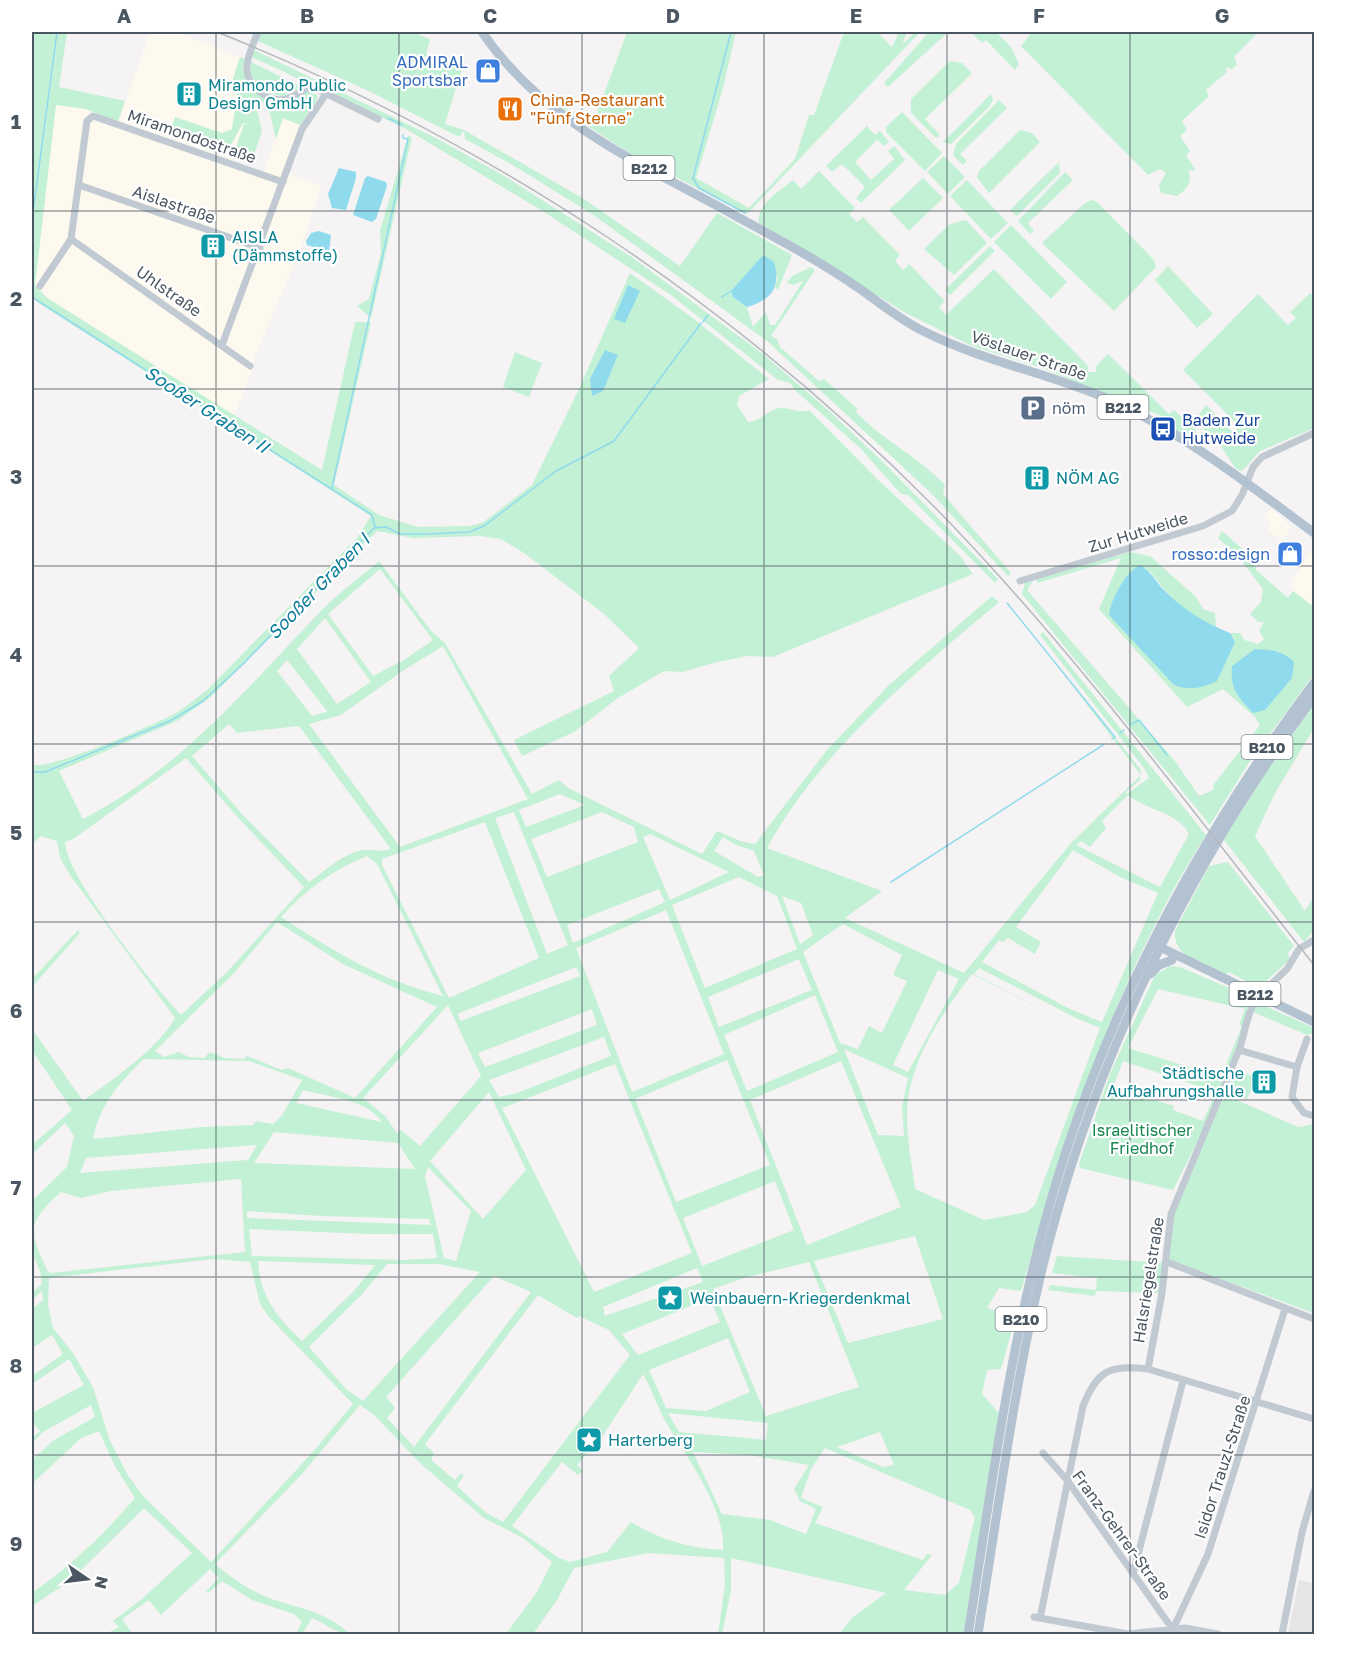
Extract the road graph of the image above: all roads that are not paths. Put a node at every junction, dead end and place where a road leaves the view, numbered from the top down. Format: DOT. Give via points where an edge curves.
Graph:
graph roads {
  1 [pos="258,32"];
  2 [pos="482,32"];
  3 [pos="326,94"];
  4 [pos="378,119"];
  5 [pos="283,182"];
  6 [pos="79,185"];
  7 [pos="71,239"];
  8 [pos="260,248"];
  9 [pos="40,285"];
  10 [pos="222,345"];
  11 [pos="250,366"];
  12 [pos="1314,433"];
  13 [pos="1246,484"];
  14 [pos="1314,533"];
  15 [pos="1020,581"];
  16 [pos="1314,683"];
  17 [pos="1314,697"];
  18 [pos="1226,818"];
  19 [pos="1169,930"];
  20 [pos="1314,940"];
  21 [pos="1155,949"];
  22 [pos="1173,957"];
  23 [pos="1146,977"];
  24 [pos="1264,991"];
  25 [pos="1255,1002"];
  26 [pos="1314,1022"];
  27 [pos="1307,1039"];
  28 [pos="1239,1050"];
  29 [pos="1297,1067"];
  30 [pos="1314,1116"];
  31 [pos="1167,1262"];
  32 [pos="1285,1309"];
  33 [pos="1314,1319"];
  34 [pos="1148,1369"];
  35 [pos="1183,1380"];
  36 [pos="1257,1402"];
  37 [pos="1314,1419"];
  38 [pos="1043,1453"];
  39 [pos="1067,1480"];
  40 [pos="1314,1491"];
  41 [pos="1133,1574"];
  42 [pos="1103,1632"];
  43 [pos="1175,1632"];
  44 [pos="968,1635"];
  45 [pos="978,1635"];
  46 [pos="1218,1635"];
  47 [pos="1282,1635"];
  1 -- 3 [label="street" via="247,66 257,90 284,100 311,86"];
  2 -- 13 [label="main road, Vöslauer Straße / B212" via="513,72 557,112 608,145 824,266 918,328 966,350 1110,400 1182,440"];
  3 -- 4 [label="street"];
  3 -- 5 [label="street" via="302,129"];
  5 -- 6 [label="street, Miramondostraße" via="93,116 87,121"];
  5 -- 8 [label="street"];
  6 -- 7 [label="street"];
  6 -- 8 [label="street, Aislastraße"];
  7 -- 9 [label="street"];
  7 -- 10 [label="street, Uhlstraße"];
  8 -- 10 [label="street"];
  10 -- 11 [label="street, Uhlstraße"];
  12 -- 13 [label="street, Zur Hutweide" via="1262,457"];
  13 -- 14 [label="main road, Vöslauer Straße / B212"];
  13 -- 15 [label="street, Zur Hutweide" via="1225,517"];
  16 -- 18 [label="main road, B210" via="1265,750"];
  17 -- 18 [label="main road, B210"];
  18 -- 19 [label="main road, B210"];
  18 -- 21 [label="main road, B210" via="1201,850"];
  19 -- 21 [label="main road, B210"];
  19 -- 22 [label="main road"];
  20 -- 24 [label="street" via="1299,949 1287,969"];
  21 -- 22 [label="main road, B212"];
  21 -- 23 [label="main road, B210"];
  21 -- 44 [label="main road, B210" via="1118,1015 1077,1120 1034,1263 1015,1348"];
  22 -- 23 [label="main road"];
  22 -- 26 [label="main road, B212"];
  23 -- 45 [label="main road, B210" via="1101,1082 1043,1264 1025,1348"];
  25 -- 28 [label="street, Halsriegelstraße"];
  27 -- 29 [label="street"];
  28 -- 29 [label="street"];
  28 -- 31 [label="street, Halsriegelstraße" via="1171,1214"];
  29 -- 30 [label="street" via="1292,1097 1304,1113"];
  31 -- 32 [label="street"];
  31 -- 34 [label="street, Halsriegelstraße"];
  32 -- 33 [label="street"];
  32 -- 36 [label="street, Isidor Trauzl-Straße"];
  34 -- 35 [label="street"];
  34 -- 39 [label="street, Halsriegelstraße" via="1107,1370 1094,1383 1083,1406"];
  35 -- 36 [label="street"];
  35 -- 41 [label="street"];
  36 -- 37 [label="street"];
  36 -- 43 [label="street, Isidor Trauzl-Straße" via="1208,1554"];
  38 -- 39 [label="street, Franz-Gehrer-Straße"];
  39 -- 41 [label="street, Franz-Gehrer-Straße"];
  39 -- 42 [label="street, Halsriegelstraße" via="1037,1617"];
  40 -- 47 [label="street"];
  41 -- 43 [label="street, Franz-Gehrer-Straße"];
  42 -- 43 [label="street"];
  43 -- 46 [label="street" via="1185,1628"];
}
